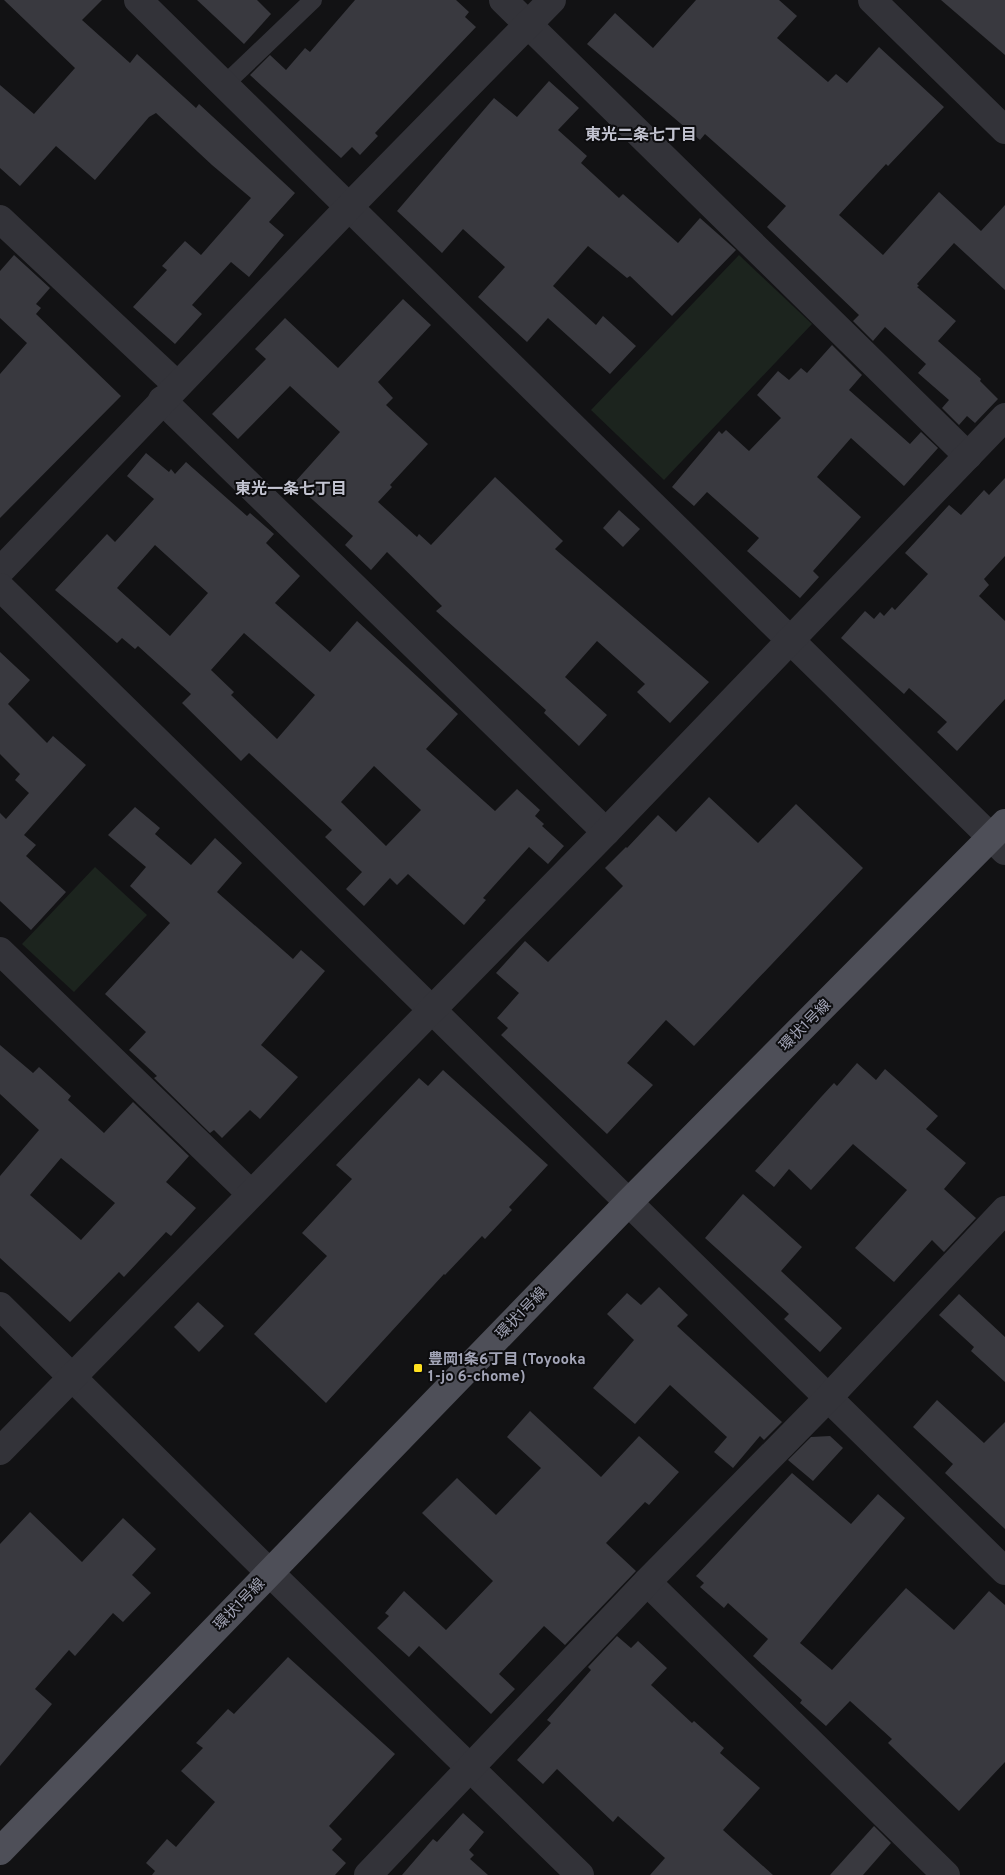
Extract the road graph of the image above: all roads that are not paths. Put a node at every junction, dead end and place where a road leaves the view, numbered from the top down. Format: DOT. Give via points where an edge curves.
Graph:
graph roads {
  1 [pos="138,0"];
  2 [pos="314,0"];
  3 [pos="503,0"];
  4 [pos="552,0"];
  5 [pos="872,0"];
  6 [pos="528,25"];
  7 [pos="224,86"];
  8 [pos="1005,130"];
  9 [pos="348,208"];
  10 [pos="0,219"];
  11 [pos="170,392"];
  12 [pos="1005,418"];
  13 [pos="968,456"];
  14 [pos="0,571"];
  15 [pos="0,588"];
  16 [pos="791,641"];
  17 [pos="606,832"];
  18 [pos="1001,837"];
  19 [pos="0,951"];
  20 [pos="433,1010"];
  21 [pos="250,1194"];
  22 [pos="628,1203"];
  23 [pos="1005,1210"];
  24 [pos="0,1306"];
  25 [pos="72,1377"];
  26 [pos="828,1398"];
  27 [pos="0,1451"];
  28 [pos="1005,1571"];
  29 [pos="270,1573"];
  30 [pos="647,1582"];
  31 [pos="472,1769"];
  32 [pos="0,1851"];
  33 [pos="368,1875"];
  34 [pos="580,1875"];
  35 [pos="946,1875"];
  1 -- 7 [label="street"];
  2 -- 7 [label="lane"];
  3 -- 6 [label="street"];
  4 -- 6 [label="street"];
  5 -- 8 [label="street"];
  6 -- 9 [label="street"];
  6 -- 13 [label="street"];
  7 -- 9 [label="street"];
  9 -- 11 [label="street"];
  9 -- 16 [label="street"];
  10 -- 11 [label="street"];
  11 -- 14 [label="street"];
  11 -- 17 [label="street"];
  12 -- 13 [label="street"];
  13 -- 16 [label="street"];
  15 -- 20 [label="street"];
  16 -- 17 [label="street"];
  16 -- 18 [label="street"];
  17 -- 20 [label="street"];
  18 -- 22 [label="main road, 環状1号線"];
  19 -- 21 [label="street"];
  20 -- 21 [label="street"];
  20 -- 22 [label="street"];
  21 -- 25 [label="street"];
  22 -- 26 [label="street"];
  22 -- 29 [label="main road, 環状1号線"];
  23 -- 26 [label="street"];
  24 -- 25 [label="street"];
  25 -- 27 [label="street"];
  25 -- 29 [label="street"];
  26 -- 28 [label="street"];
  26 -- 30 [label="street"];
  29 -- 31 [label="street"];
  29 -- 32 [label="main road, 環状1号線"];
  30 -- 31 [label="street"];
  30 -- 35 [label="street"];
  31 -- 33 [label="street"];
  31 -- 34 [label="street"];
}
